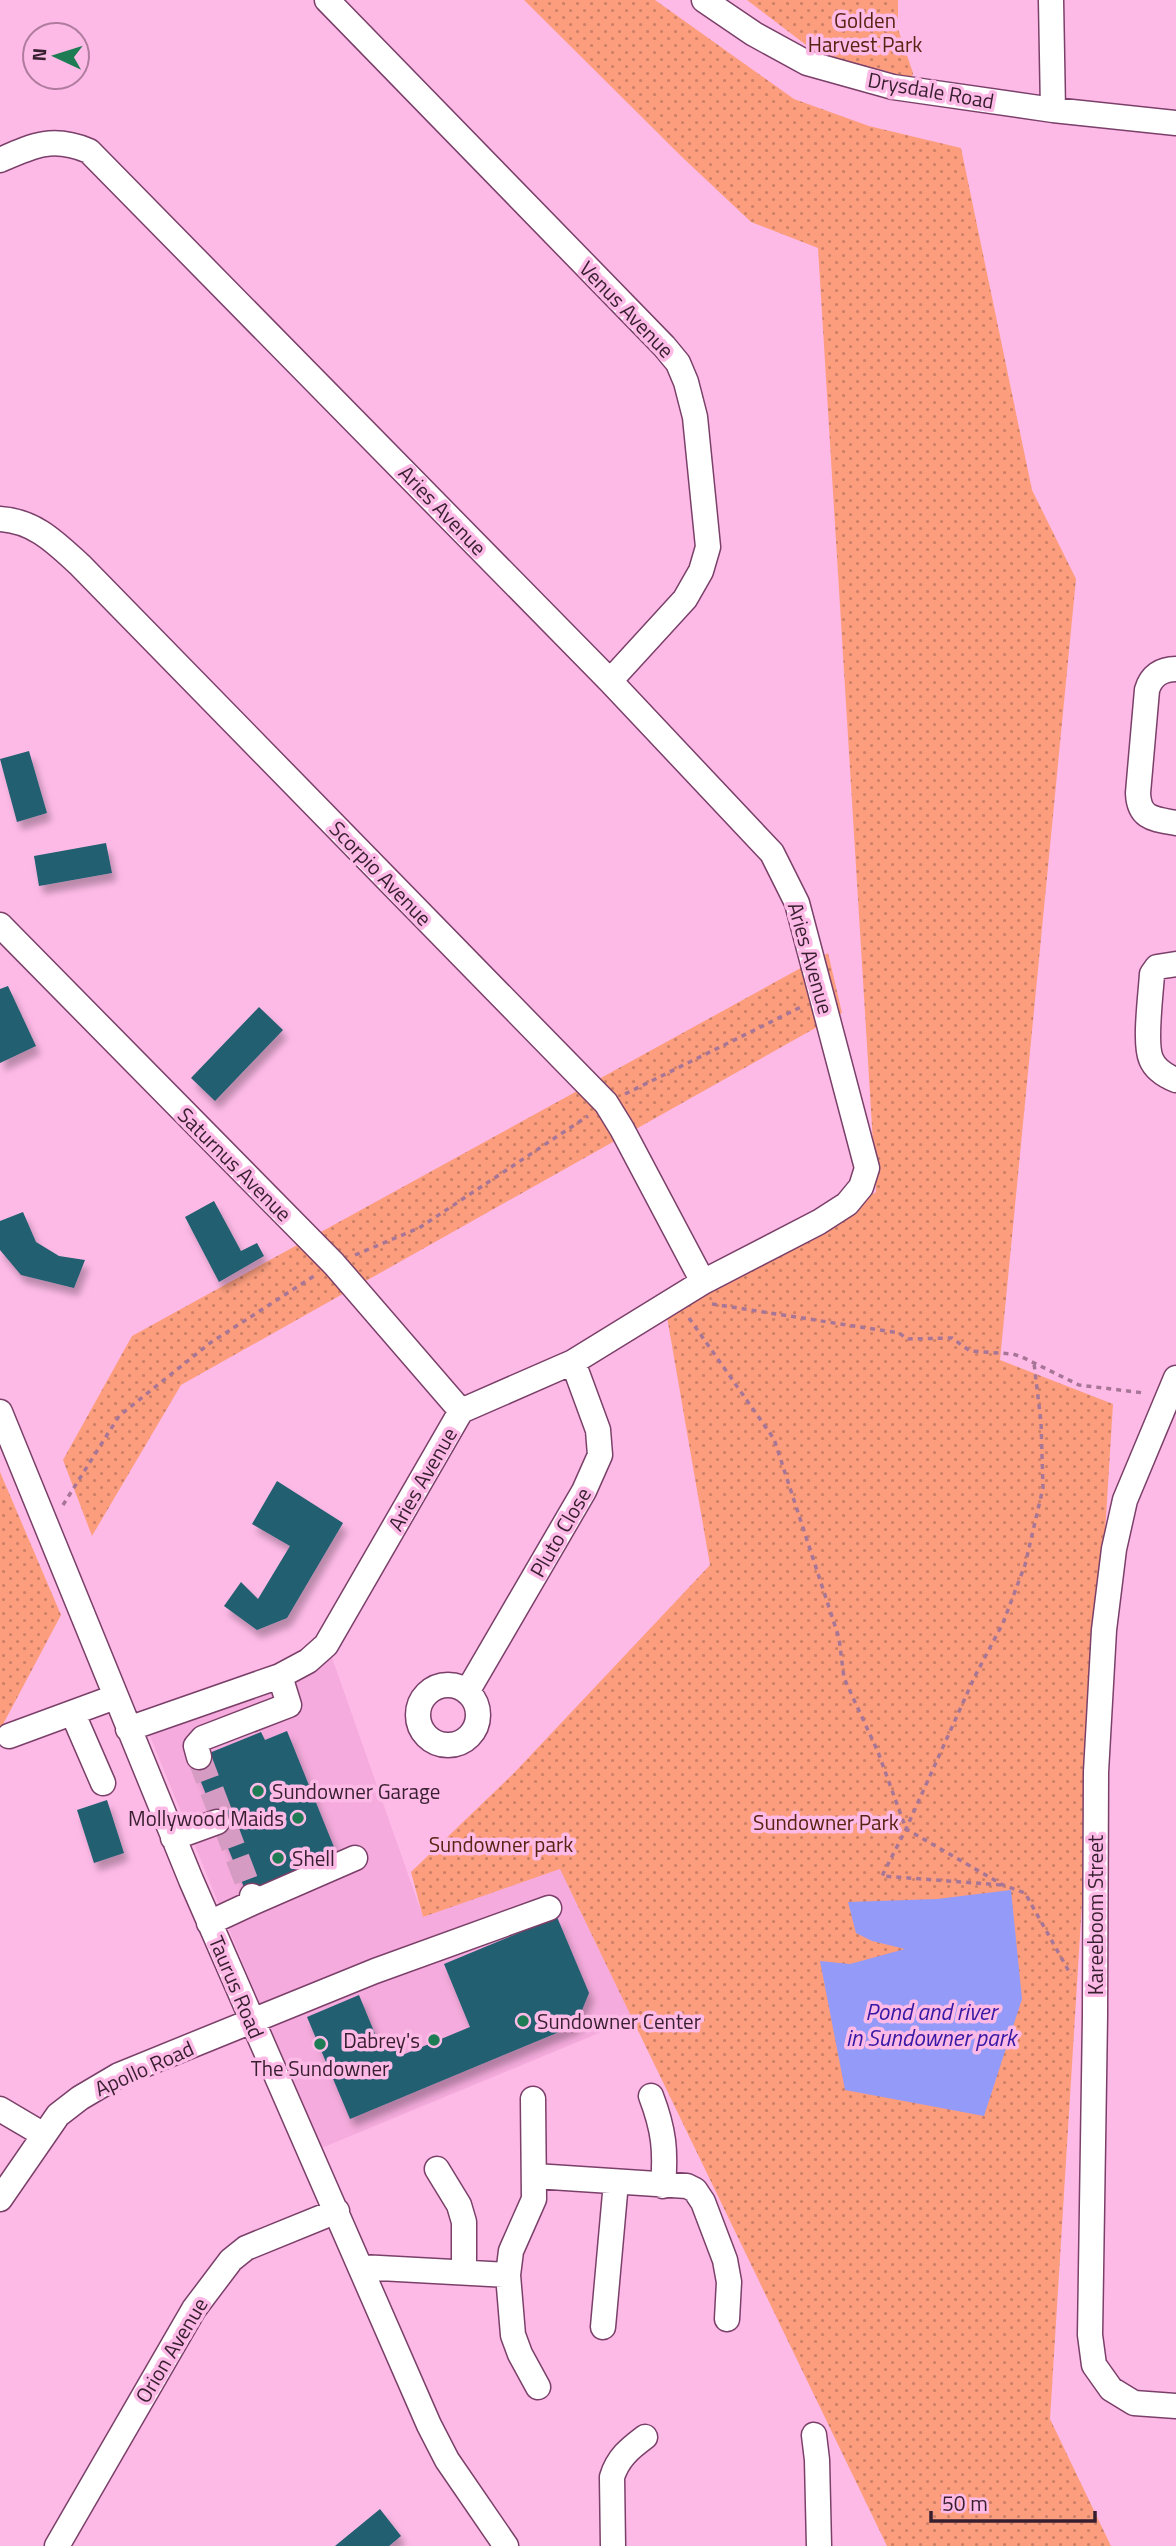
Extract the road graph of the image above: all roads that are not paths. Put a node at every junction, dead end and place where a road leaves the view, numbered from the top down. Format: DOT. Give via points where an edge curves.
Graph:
graph roads {
  1 [pos="327,0"];
  2 [pos="704,0"];
  3 [pos="1051,0"];
  4 [pos="1053,110"];
  5 [pos="1176,122"];
  6 [pos="0,160"];
  7 [pos="0,519"];
  8 [pos="1176,669"];
  9 [pos="610,681"];
  10 [pos="1176,823"];
  11 [pos="0,925"];
  12 [pos="1176,964"];
  13 [pos="1176,1080"];
  14 [pos="703,1282"];
  15 [pos="573,1362"];
  16 [pos="1172,1387"];
  17 [pos="461,1411"];
  18 [pos="0,1412"];
  19 [pos="280,1676"];
  20 [pos="467,1692"];
  21 [pos="115,1698"];
  22 [pos="73,1714"];
  23 [pos="128,1729"];
  24 [pos="9,1736"];
  25 [pos="199,1757"];
  26 [pos="103,1783"];
  27 [pos="217,1822"];
  28 [pos="173,1838"];
  29 [pos="355,1858"];
  30 [pos="549,1908"];
  31 [pos="209,1923"];
  32 [pos="251,2022"];
  33 [pos="651,2096"];
  34 [pos="533,2099"];
  35 [pos="0,2109"];
  36 [pos="44,2135"];
  37 [pos="437,2169"];
  38 [pos="535,2176"];
  39 [pos="616,2182"];
  40 [pos="663,2186"];
  41 [pos="0,2199"];
  42 [pos="337,2211"];
  43 [pos="361,2267"];
  44 [pos="464,2272"];
  45 [pos="508,2275"];
  46 [pos="727,2319"];
  47 [pos="603,2326"];
  48 [pos="538,2387"];
  49 [pos="1176,2406"];
  50 [pos="814,2435"];
  51 [pos="645,2437"];
  52 [pos="57,2546"];
  53 [pos="506,2546"];
  54 [pos="613,2546"];
  55 [pos="819,2546"];
  1 -- 9 [label="street, Venus Avenue" via="664,346 686,382 695,418 708,547 685,599"];
  2 -- 4 [label="street, Drysdale Road" via="807,62 893,87"];
  3 -- 4 [label="street"];
  4 -- 5 [label="street, Drysdale Road"];
  6 -- 9 [label="street, Aries Avenue" via="42,144 72,144 89,151"];
  7 -- 14 [label="street, Scorpio Avenue" via="45,533 80,565 606,1103"];
  8 -- 10 [label="street" via="1162,671 1150,680 1138,793 1140,807 1150,818"];
  9 -- 14 [label="street, Aries Avenue" via="772,853 797,904 867,1168 861,1187 847,1204"];
  11 -- 17 [label="street, Saturnus Avenue" via="334,1264"];
  12 -- 13 [label="street" via="1157,967 1152,974 1148,1049 1156,1067"];
  14 -- 15 [label="street, Aries Avenue"];
  15 -- 17 [label="street, Aries Avenue"];
  15 -- 20 [label="street, Pluto Close" via="598,1430 600,1455 584,1491"];
  16 -- 49 [label="street, Kareeboom Street" via="1125,1500 1104,1630 1096,1772 1090,2335 1094,2365 1111,2389 1134,2403"];
  17 -- 19 [label="street, Aries Avenue" via="326,1646"];
  18 -- 21 [label="street, Taurus Road"];
  19 -- 23 [label="street, Aries Avenue"];
  19 -- 25 [label="street" via="289,1705 203,1738 196,1746"];
  21 -- 22 [label="street"];
  21 -- 23 [label="street, Taurus Road"];
  22 -- 24 [label="street"];
  22 -- 26 [label="street"];
  23 -- 28 [label="street, Taurus Road"];
  27 -- 28 [label="street"];
  28 -- 31 [label="street, Taurus Road"];
  29 -- 31 [label="street" via="253,1899"];
  30 -- 32 [label="street, Apollo Road"];
  31 -- 32 [label="street, Taurus Road"];
  32 -- 36 [label="street, Apollo Road" via="119,2075 65,2109"];
  32 -- 42 [label="street, Taurus Road"];
  33 -- 40 [label="street" via="665,2143"];
  34 -- 38 [label="street"];
  35 -- 36 [label="street"];
  36 -- 41 [label="street, Apollo Road"];
  37 -- 44 [label="street" via="464,2222"];
  38 -- 39 [label="street"];
  38 -- 45 [label="street" via="534,2199 512,2251"];
  39 -- 40 [label="street"];
  39 -- 47 [label="street"];
  40 -- 46 [label="street" via="690,2188 704,2202 728,2272"];
  42 -- 43 [label="street, Taurus Road"];
  42 -- 52 [label="street, Orion Avenue" via="246,2248 231,2260 194,2309"];
  43 -- 44 [label="street"];
  43 -- 53 [label="street, Taurus Road" via="429,2425"];
  44 -- 45 [label="street"];
  45 -- 48 [label="street" via="513,2335"];
  50 -- 55 [label="street"];
  51 -- 54 [label="street" via="624,2454 612,2477"];
}
